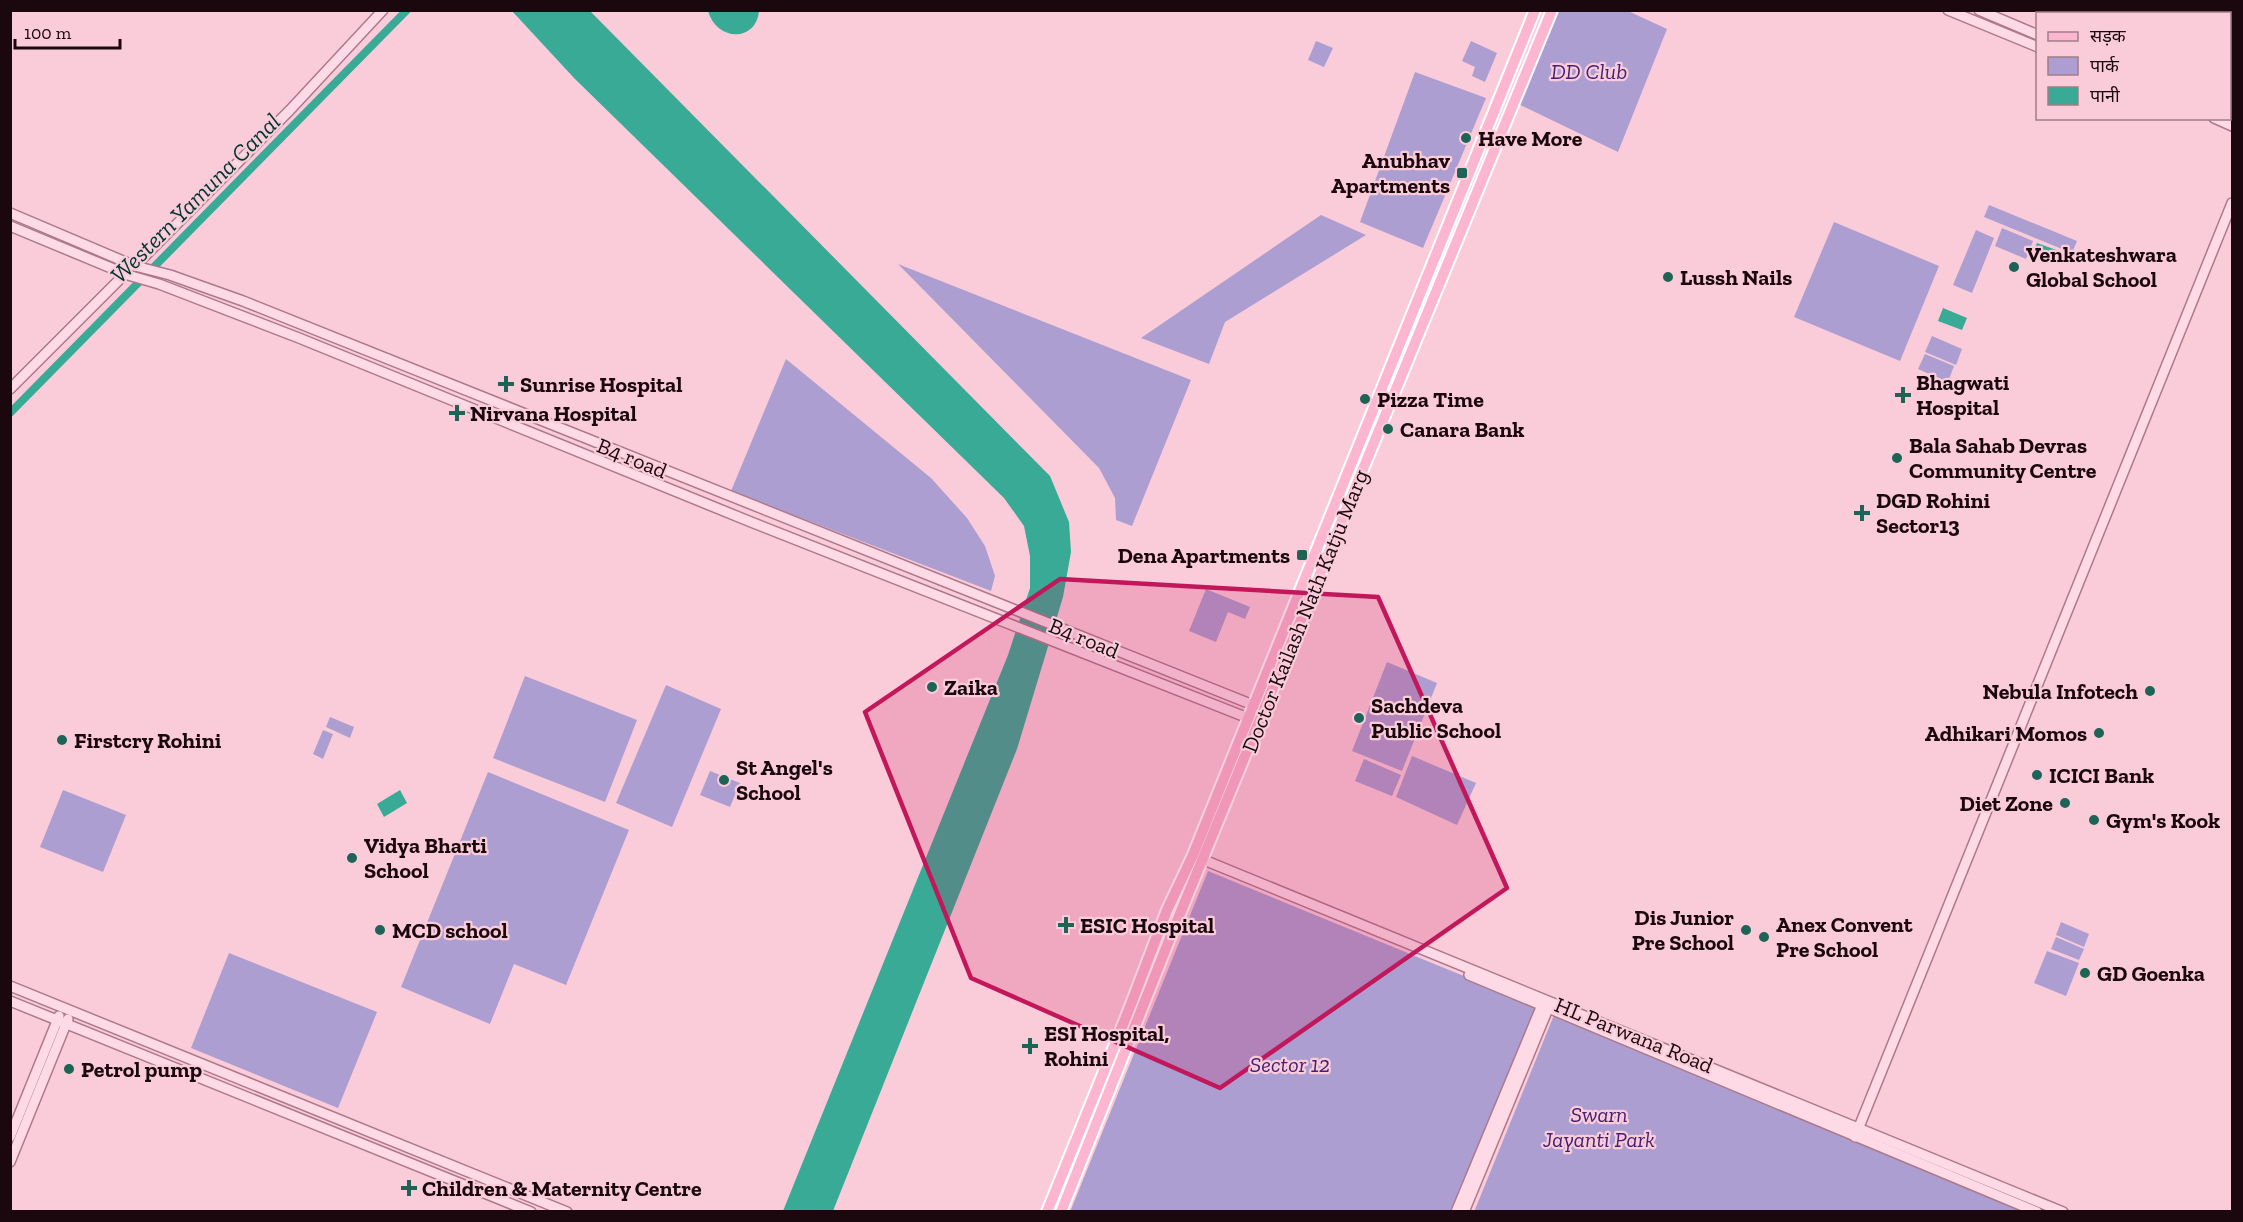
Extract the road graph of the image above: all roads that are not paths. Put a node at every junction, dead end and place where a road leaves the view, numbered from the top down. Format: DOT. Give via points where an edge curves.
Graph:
graph roads {
  1 [pos="383,10"];
  2 [pos="1534,10"];
  3 [pos="1552,10"];
  4 [pos="1948,10"];
  5 [pos="1979,10"];
  6 [pos="2036,35"];
  7 [pos="2036,47"];
  8 [pos="2232,203"];
  9 [pos="10,213"];
  10 [pos="10,226"];
  11 [pos="137,267"];
  12 [pos="127,275"];
  13 [pos="10,389"];
  14 [pos="1253,705"];
  15 [pos="1248,718"];
  16 [pos="1203,862"];
  17 [pos="1159,934"];
  18 [pos="1170,938"];
  19 [pos="10,986"];
  20 [pos="10,1001"];
  21 [pos="1546,1004"];
  22 [pos="67,1009"];
  23 [pos="62,1022"];
  24 [pos="1857,1132"];
  25 [pos="10,1137"];
  26 [pos="10,1162"];
  27 [pos="531,1212"];
  28 [pos="567,1212"];
  29 [pos="1047,1212"];
  30 [pos="1060,1212"];
  31 [pos="1456,1212"];
  32 [pos="1464,1212"];
  33 [pos="2037,1212"];
  34 [pos="2063,1212"];
  1 -- 11 [label="street"];
  2 -- 14 [label="main road, Doctor Kailash Nath Katju Marg"];
  3 -- 16 [label="main road, Doctor Kailash Nath Katju Marg"];
  4 -- 7 [label="street"];
  5 -- 6 [label="street"];
  8 -- 24 [label="street"];
  9 -- 11 [label="street, B4 road"];
  10 -- 12 [label="street, B4 road"];
  11 -- 14 [label="street, B4 road" via="243,301"];
  12 -- 13 [label="street"];
  12 -- 15 [label="street, B4 road" via="159,284"];
  14 -- 15 [label="main road, Doctor Kailash Nath Katju Marg"];
  15 -- 17 [label="main road, Doctor Kailash Nath Katju Marg"];
  16 -- 18 [label="main road, Doctor Kailash Nath Katju Marg"];
  16 -- 21 [label="street, HL Parwana Road"];
  17 -- 18 [label="main road"];
  17 -- 29 [label="main road, Doctor Kailash Nath Katju Marg"];
  18 -- 30 [label="main road, Doctor Kailash Nath Katju Marg"];
  19 -- 22 [label="street"];
  20 -- 23 [label="street"];
  21 -- 24 [label="street, HL Parwana Road"];
  21 -- 31 [label="street"];
  21 -- 32 [label="street"];
  22 -- 23 [label="street"];
  22 -- 28 [label="street"];
  23 -- 25 [label="street"];
  23 -- 26 [label="street"];
  23 -- 27 [label="street"];
  24 -- 33 [label="street"];
  24 -- 34 [label="street, HL Parwana Road"];
}
